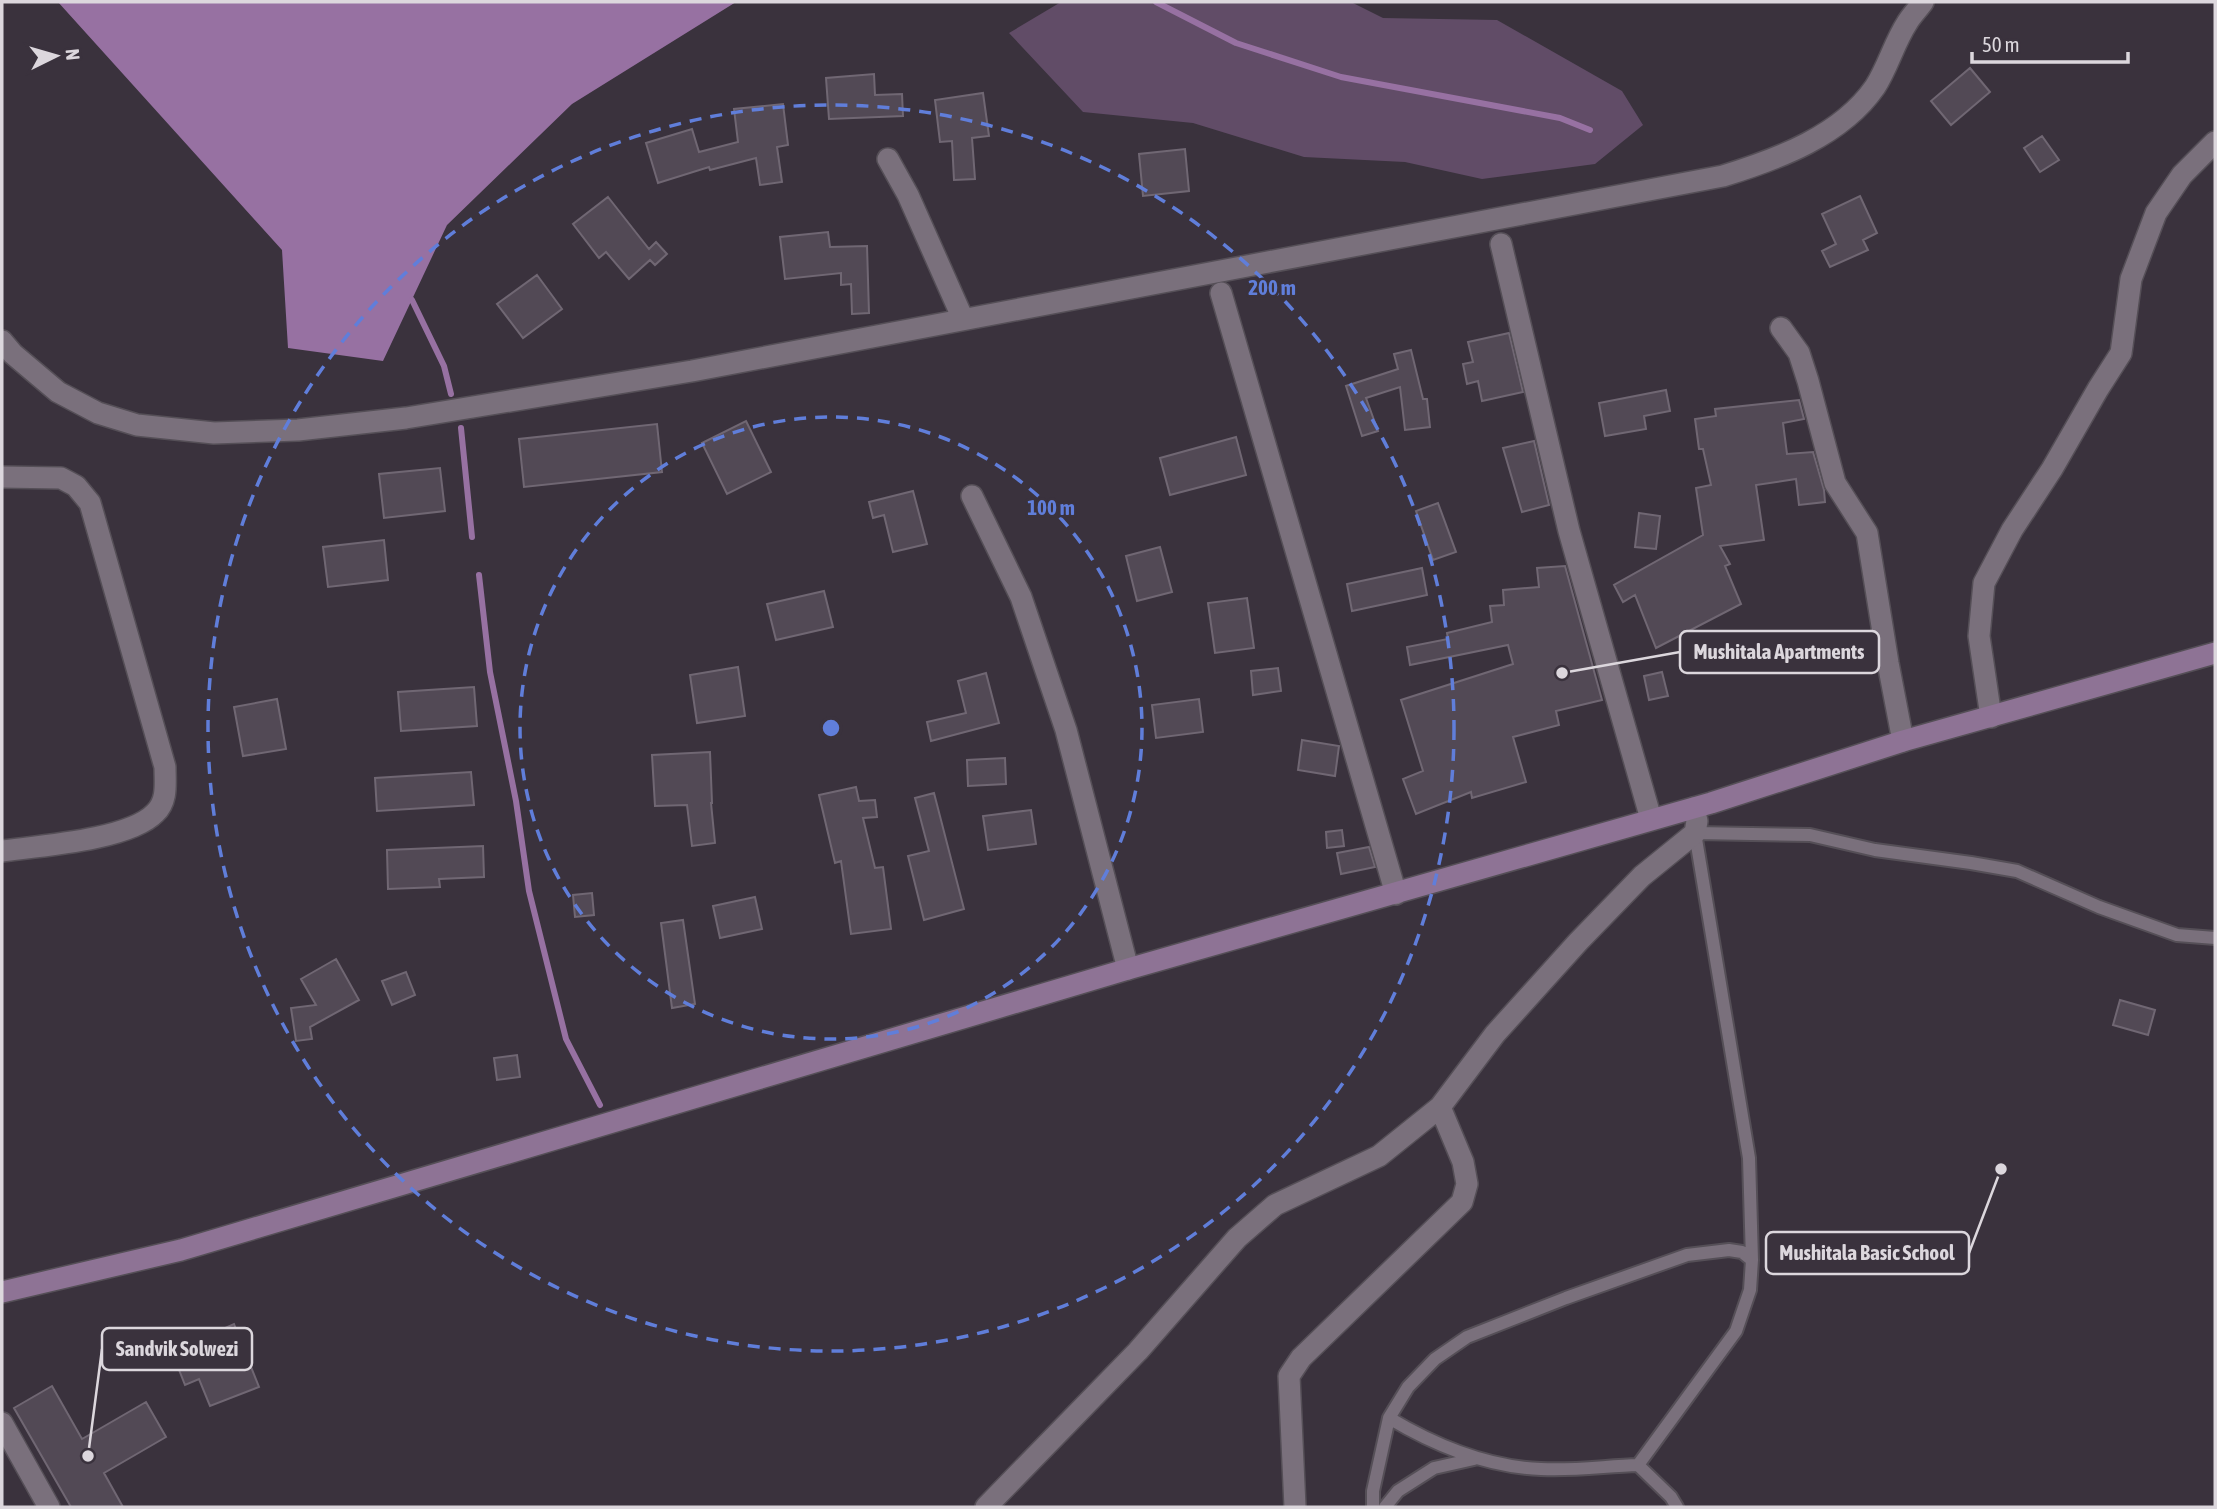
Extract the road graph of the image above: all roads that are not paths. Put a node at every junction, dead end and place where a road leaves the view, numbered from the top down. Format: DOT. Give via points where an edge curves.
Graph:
graph roads {
  1 [pos="1923,2"];
  2 [pos="2215,142"];
  3 [pos="888,159"];
  4 [pos="1501,244"];
  5 [pos="1222,293"];
  6 [pos="963,320"];
  7 [pos="1781,328"];
  8 [pos="2,341"];
  9 [pos="2,478"];
  10 [pos="972,496"];
  11 [pos="2215,653"];
  12 [pos="1991,717"];
  13 [pos="1903,741"];
  14 [pos="1694,807"];
  15 [pos="1651,819"];
  16 [pos="1695,833"];
  17 [pos="2,851"];
  18 [pos="1396,894"];
  19 [pos="2215,938"];
  20 [pos="1128,969"];
  21 [pos="1440,1107"];
  22 [pos="1752,1260"];
  23 [pos="2,1292"];
  24 [pos="1389,1418"];
  25 [pos="2,1423"];
  26 [pos="1475,1459"];
  27 [pos="1638,1465"];
  28 [pos="48,1507"];
  29 [pos="986,1507"];
  30 [pos="1296,1507"];
  31 [pos="1373,1507"];
  32 [pos="1385,1507"];
  33 [pos="1677,1507"];
  1 -- 6 [label="street" via="1907,23 1875,87 1850,114 1815,139 1771,161 1723,176"];
  2 -- 12 [label="street" via="2182,175 2156,213 2131,279 2121,353 1984,583 1979,636"];
  3 -- 6 [label="street"];
  4 -- 15 [label="street" via="1569,531"];
  5 -- 18 [label="street"];
  6 -- 8 [label="street" via="406,418 298,430 214,433 137,425 99,413 58,392"];
  7 -- 13 [label="street" via="1799,352 1835,483 1867,533"];
  9 -- 17 [label="street" via="61,478 76,486 90,503 165,767 166,795 156,813 132,828"];
  10 -- 20 [label="street" via="1021,597 1062,718"];
  11 -- 12 [label="main road"];
  12 -- 13 [label="main road"];
  13 -- 14 [label="main road"];
  14 -- 15 [label="main road"];
  14 -- 16 [label="street"];
  15 -- 18 [label="main road"];
  16 -- 19 [label="lane" via="1810,835 1875,850 2017,871 2176,935"];
  16 -- 21 [label="street" via="1642,876 1578,942 1495,1034"];
  16 -- 22 [label="lane" via="1749,1158"];
  18 -- 20 [label="main road"];
  20 -- 23 [label="main road" via="181,1250"];
  21 -- 29 [label="street" via="1379,1156 1275,1205 1237,1238 1138,1351"];
  21 -- 30 [label="street" via="1463,1161 1467,1184 1462,1202 1301,1358 1289,1376"];
  22 -- 24 [label="lane" via="1729,1250 1687,1255 1467,1337 1435,1359 1408,1387"];
  22 -- 27 [label="lane" via="1750,1290 1736,1331"];
  24 -- 26 [label="lane"];
  24 -- 31 [label="lane"];
  25 -- 28 [label="street"];
  26 -- 27 [label="lane" via="1541,1469"];
  26 -- 32 [label="lane" via="1434,1468 1398,1491"];
  27 -- 33 [label="lane"];
}
